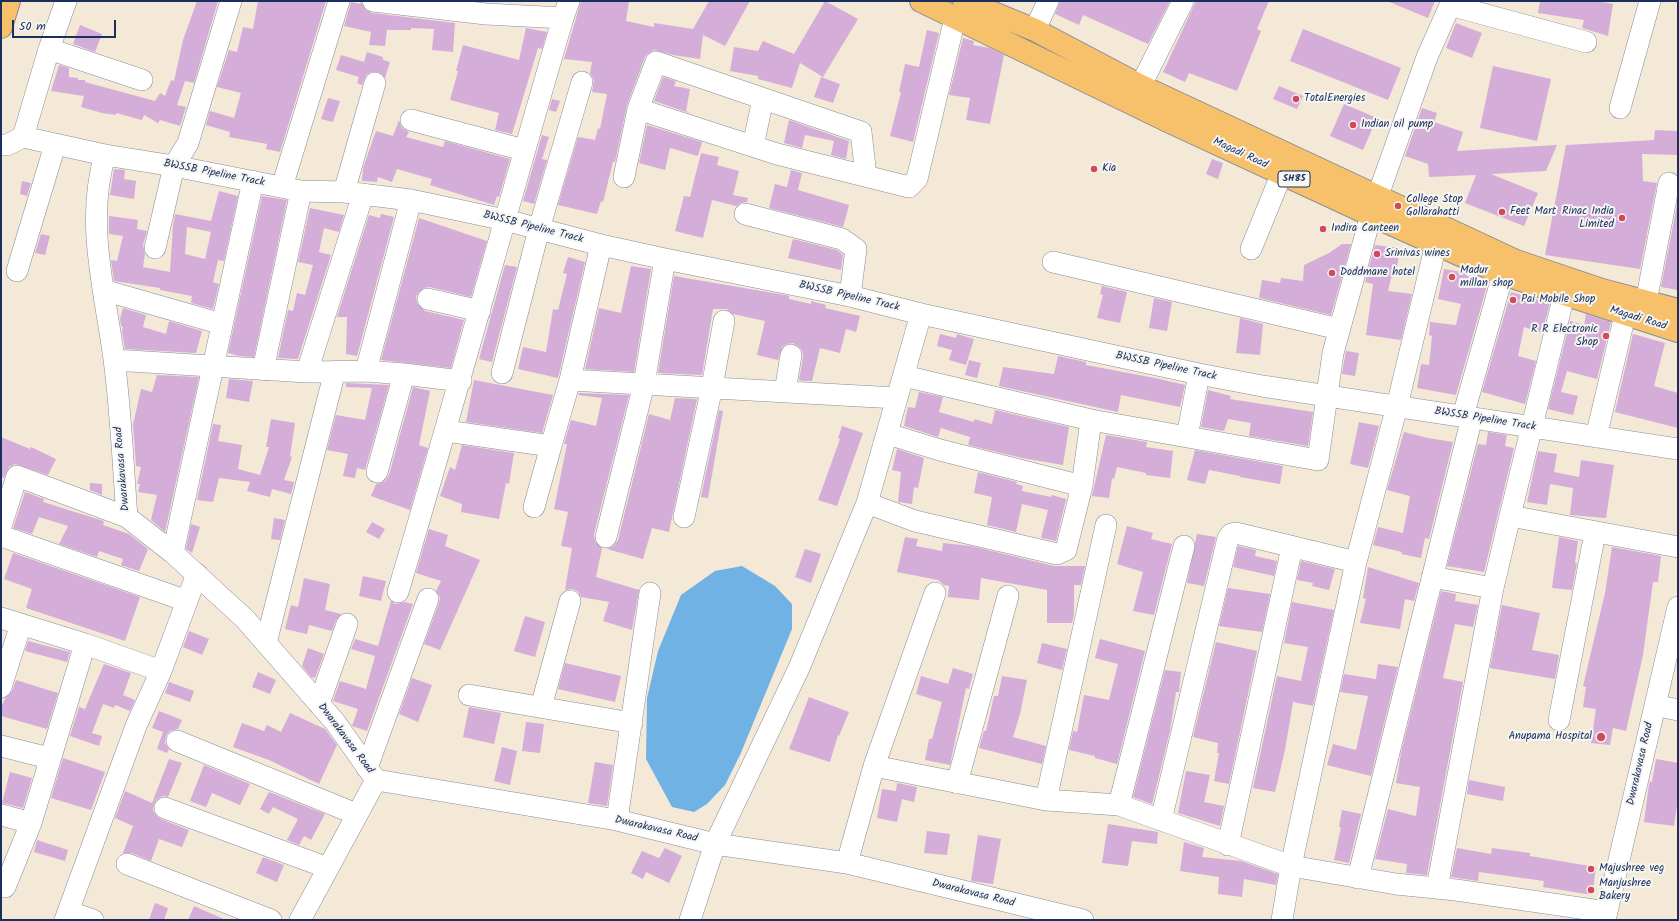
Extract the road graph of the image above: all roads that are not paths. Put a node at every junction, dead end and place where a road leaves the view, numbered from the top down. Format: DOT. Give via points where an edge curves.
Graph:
graph roads {
  1 [pos="9,1"];
  2 [pos="66,1"];
  3 [pos="230,1"];
  4 [pos="339,1"];
  5 [pos="373,1"];
  6 [pos="921,1"];
  7 [pos="1048,1"];
  8 [pos="1183,1"];
  9 [pos="1650,1"];
  10 [pos="1451,3"];
  11 [pos="963,5"];
  12 [pos="479,8"];
  13 [pos="566,10"];
  14 [pos="1,27"];
  15 [pos="1035,30"];
  16 [pos="1586,42"];
  17 [pos="49,49"];
  18 [pos="142,80"];
  19 [pos="582,82"];
  20 [pos="375,83"];
  21 [pos="1136,95"];
  22 [pos="763,99"];
  23 [pos="1620,108"];
  24 [pos="638,109"];
  25 [pos="411,120"];
  26 [pos="23,137"];
  27 [pos="1,145"];
  28 [pos="56,145"];
  29 [pos="752,146"];
  30 [pos="524,150"];
  31 [pos="105,155"];
  32 [pos="1287,165"];
  33 [pos="174,166"];
  34 [pos="866,176"];
  35 [pos="624,177"];
  36 [pos="253,181"];
  37 [pos="1669,183"];
  38 [pos="292,189"];
  39 [pos="354,193"];
  40 [pos="411,200"];
  41 [pos="1374,205"];
  42 [pos="745,214"];
  43 [pos="505,220"];
  44 [pos="539,229"];
  45 [pos="1436,244"];
  46 [pos="601,245"];
  47 [pos="155,248"];
  48 [pos="1251,249"];
  49 [pos="665,259"];
  50 [pos="1053,262"];
  51 [pos="17,271"];
  52 [pos="1503,274"];
  53 [pos="102,290"];
  54 [pos="1564,295"];
  55 [pos="850,296"];
  56 [pos="428,299"];
  57 [pos="1646,302"];
  58 [pos="1678,310"];
  59 [pos="480,311"];
  60 [pos="921,314"];
  61 [pos="1625,315"];
  62 [pos="724,321"];
  63 [pos="222,324"];
  64 [pos="1339,329"];
  65 [pos="1678,331"];
  66 [pos="791,355"];
  67 [pos="114,360"];
  68 [pos="214,367"];
  69 [pos="263,370"];
  70 [pos="335,371"];
  71 [pos="366,371"];
  72 [pos="307,372"];
  73 [pos="502,373"];
  74 [pos="404,374"];
  75 [pos="1199,374"];
  76 [pos="904,376"];
  77 [pos="570,380"];
  78 [pos="461,381"];
  79 [pos="644,384"];
  80 [pos="712,387"];
  81 [pos="785,392"];
  82 [pos="1327,396"];
  83 [pos="896,398"];
  84 [pos="1397,406"];
  85 [pos="1467,417"];
  86 [pos="1091,420"];
  87 [pos="1531,427"];
  88 [pos="446,431"];
  89 [pos="888,434"];
  90 [pos="1187,437"];
  91 [pos="1596,437"];
  92 [pos="551,446"];
  93 [pos="1678,450"];
  94 [pos="377,472"];
  95 [pos="1082,486"];
  96 [pos="867,503"];
  97 [pos="534,507"];
  98 [pos="1510,516"];
  99 [pos="127,517"];
  100 [pos="684,517"];
  101 [pos="1106,525"];
  102 [pos="1,526"];
  103 [pos="1595,533"];
  104 [pos="1,536"];
  105 [pos="606,537"];
  106 [pos="1184,546"];
  107 [pos="1292,547"];
  108 [pos="1678,547"];
  109 [pos="173,553"];
  110 [pos="1356,562"];
  111 [pos="197,574"];
  112 [pos="1432,577"];
  113 [pos="1492,588"];
  114 [pos="398,592"];
  115 [pos="650,593"];
  116 [pos="935,594"];
  117 [pos="1008,596"];
  118 [pos="428,599"];
  119 [pos="187,601"];
  120 [pos="570,601"];
  121 [pos="1678,608"];
  122 [pos="1,618"];
  123 [pos="21,624"];
  124 [pos="346,624"];
  125 [pos="266,643"];
  126 [pos="85,644"];
  127 [pos="161,671"];
  128 [pos="1,687"];
  129 [pos="469,695"];
  130 [pos="319,704"];
  131 [pos="1655,706"];
  132 [pos="541,707"];
  133 [pos="1678,710"];
  134 [pos="1559,720"];
  135 [pos="632,723"];
  136 [pos="177,741"];
  137 [pos="1,746"];
  138 [pos="49,758"];
  139 [pos="874,766"];
  140 [pos="372,774"];
  141 [pos="957,783"];
  142 [pos="1046,800"];
  143 [pos="1119,805"];
  144 [pos="165,808"];
  145 [pos="356,814"];
  146 [pos="1,815"];
  147 [pos="617,820"];
  148 [pos="1161,820"];
  149 [pos="31,823"];
  150 [pos="715,844"];
  151 [pos="1228,845"];
  152 [pos="847,863"];
  153 [pos="127,864"];
  154 [pos="1291,866"];
  155 [pos="328,868"];
  156 [pos="1358,878"];
  157 [pos="1,885"];
  158 [pos="1437,888"];
  159 [pos="1020,913"];
  160 [pos="67,916"];
  161 [pos="1606,916"];
  162 [pos="93,920"];
  163 [pos="271,920"];
  164 [pos="300,920"];
  165 [pos="690,920"];
  166 [pos="1084,920"];
  167 [pos="1282,920"];
  1 -- 14 [label="main road"];
  2 -- 17 [label="street"];
  3 -- 33 [label="street" via="188,143"];
  4 -- 38 [label="street"];
  5 -- 12 [label="street"];
  6 -- 11 [label="main road, Magadi Road / SH85"];
  7 -- 15 [label="street"];
  8 -- 21 [label="street"];
  9 -- 23 [label="street"];
  10 -- 16 [label="street"];
  10 -- 41 [label="street" via="1427,57"];
  11 -- 15 [label="main road, Magadi Road / SH85"];
  11 -- 21 [label="main road, Magadi Road / SH85"];
  11 -- 34 [label="street" via="917,179 909,187"];
  12 -- 13 [label="street"];
  13 -- 30 [label="street"];
  15 -- 21 [label="main road, Magadi Road / SH85"];
  17 -- 18 [label="street"];
  17 -- 26 [label="street"];
  19 -- 44 [label="street"];
  20 -- 39 [label="street"];
  21 -- 32 [label="main road, Magadi Road / SH85"];
  22 -- 24 [label="street" via="656,62"];
  22 -- 29 [label="street"];
  22 -- 34 [label="street" via="861,132"];
  24 -- 29 [label="street"];
  24 -- 35 [label="street"];
  25 -- 30 [label="street"];
  26 -- 27 [label="street" via="7,146"];
  26 -- 28 [label="street, BWSSB Pipeline Track"];
  28 -- 31 [label="street, BWSSB Pipeline Track"];
  28 -- 51 [label="street"];
  29 -- 34 [label="street"];
  30 -- 43 [label="street"];
  31 -- 33 [label="street, BWSSB Pipeline Track"];
  31 -- 53 [label="street, Dwarakavasa Road" via="98,183 96,233"];
  32 -- 41 [label="main road, Magadi Road / SH85"];
  32 -- 48 [label="street"];
  33 -- 36 [label="street, BWSSB Pipeline Track"];
  33 -- 47 [label="street"];
  36 -- 38 [label="street, BWSSB Pipeline Track"];
  36 -- 63 [label="street"];
  37 -- 57 [label="street"];
  38 -- 39 [label="street, BWSSB Pipeline Track"];
  38 -- 69 [label="street"];
  39 -- 40 [label="street, BWSSB Pipeline Track"];
  39 -- 72 [label="street"];
  40 -- 43 [label="street, BWSSB Pipeline Track"];
  40 -- 71 [label="street"];
  41 -- 45 [label="main road, Magadi Road / SH85"];
  41 -- 57 [label="main road, Magadi Road / SH85" via="1516,261"];
  41 -- 64 [label="street"];
  42 -- 55 [label="street" via="842,239 852,244 856,249"];
  43 -- 44 [label="street, BWSSB Pipeline Track"];
  43 -- 59 [label="street"];
  44 -- 46 [label="street, BWSSB Pipeline Track"];
  44 -- 73 [label="street"];
  45 -- 52 [label="main road, Magadi Road / SH85"];
  45 -- 84 [label="street"];
  46 -- 49 [label="street, BWSSB Pipeline Track"];
  46 -- 77 [label="street"];
  49 -- 55 [label="street, BWSSB Pipeline Track"];
  49 -- 79 [label="street"];
  50 -- 64 [label="street"];
  52 -- 54 [label="main road, Magadi Road / SH85"];
  52 -- 85 [label="street"];
  53 -- 63 [label="street"];
  53 -- 67 [label="street, Dwarakavasa Road"];
  54 -- 61 [label="main road, Magadi Road / SH85"];
  54 -- 87 [label="street"];
  55 -- 60 [label="street, BWSSB Pipeline Track"];
  56 -- 59 [label="street"];
  57 -- 58 [label="main road, Magadi Road / SH85"];
  59 -- 78 [label="street"];
  60 -- 75 [label="street, BWSSB Pipeline Track"];
  60 -- 76 [label="street"];
  61 -- 65 [label="main road, Magadi Road / SH85"];
  61 -- 91 [label="street"];
  62 -- 80 [label="street"];
  63 -- 68 [label="street"];
  64 -- 82 [label="street"];
  66 -- 81 [label="street"];
  67 -- 68 [label="street"];
  67 -- 99 [label="street, Dwarakavasa Road"];
  68 -- 69 [label="street"];
  68 -- 109 [label="street"];
  69 -- 72 [label="street"];
  70 -- 71 [label="street"];
  70 -- 72 [label="street"];
  70 -- 125 [label="street"];
  71 -- 74 [label="street"];
  74 -- 78 [label="street"];
  74 -- 94 [label="street"];
  75 -- 82 [label="street, BWSSB Pipeline Track"];
  75 -- 90 [label="street"];
  76 -- 83 [label="street"];
  76 -- 86 [label="street"];
  77 -- 79 [label="street"];
  77 -- 92 [label="street"];
  78 -- 88 [label="street"];
  79 -- 80 [label="street"];
  79 -- 105 [label="street"];
  80 -- 81 [label="street"];
  80 -- 100 [label="street"];
  81 -- 83 [label="street"];
  82 -- 84 [label="street, BWSSB Pipeline Track"];
  82 -- 90 [label="street" via="1318,460"];
  83 -- 89 [label="street"];
  84 -- 85 [label="street, BWSSB Pipeline Track"];
  84 -- 110 [label="street"];
  85 -- 87 [label="street, BWSSB Pipeline Track"];
  85 -- 112 [label="street"];
  86 -- 90 [label="street"];
  86 -- 95 [label="street"];
  87 -- 91 [label="street, BWSSB Pipeline Track"];
  87 -- 98 [label="street"];
  88 -- 92 [label="street"];
  88 -- 114 [label="street"];
  89 -- 95 [label="street"];
  89 -- 96 [label="street"];
  91 -- 93 [label="street, BWSSB Pipeline Track"];
  92 -- 97 [label="street"];
  95 -- 96 [label="street" via="1066,550 1058,554 915,521"];
  96 -- 150 [label="street" via="799,668"];
  98 -- 103 [label="street"];
  98 -- 113 [label="street"];
  99 -- 102 [label="street" via="17,476"];
  99 -- 109 [label="street, Dwarakavasa Road"];
  101 -- 142 [label="street"];
  103 -- 108 [label="street"];
  103 -- 134 [label="street"];
  104 -- 119 [label="street"];
  106 -- 143 [label="street"];
  107 -- 110 [label="street"];
  107 -- 148 [label="street" via="1236,533 1228,538"];
  107 -- 151 [label="street"];
  109 -- 111 [label="street, Dwarakavasa Road"];
  110 -- 154 [label="street"];
  111 -- 119 [label="street"];
  111 -- 125 [label="street, Dwarakavasa Road" via="245,619"];
  112 -- 113 [label="street"];
  112 -- 156 [label="street"];
  113 -- 158 [label="street"];
  115 -- 135 [label="street"];
  116 -- 139 [label="street"];
  117 -- 141 [label="street"];
  118 -- 140 [label="street"];
  119 -- 127 [label="street"];
  120 -- 132 [label="street"];
  121 -- 131 [label="street, Dwarakavasa Road"];
  122 -- 123 [label="street"];
  123 -- 126 [label="street"];
  123 -- 128 [label="street"];
  124 -- 130 [label="street"];
  125 -- 130 [label="street, Dwarakavasa Road"];
  126 -- 127 [label="street"];
  126 -- 138 [label="street"];
  127 -- 160 [label="street" via="136,726"];
  129 -- 132 [label="street"];
  130 -- 140 [label="street, Dwarakavasa Road"];
  131 -- 133 [label="street"];
  131 -- 161 [label="street, Dwarakavasa Road"];
  132 -- 135 [label="street"];
  135 -- 147 [label="street"];
  136 -- 145 [label="street"];
  137 -- 138 [label="street"];
  138 -- 149 [label="street"];
  139 -- 141 [label="street"];
  139 -- 152 [label="street"];
  140 -- 145 [label="street"];
  140 -- 147 [label="street, Dwarakavasa Road"];
  141 -- 142 [label="street"];
  142 -- 143 [label="street"];
  143 -- 148 [label="street"];
  144 -- 155 [label="street"];
  145 -- 155 [label="street"];
  146 -- 149 [label="street"];
  147 -- 150 [label="street, Dwarakavasa Road"];
  148 -- 151 [label="street"];
  149 -- 157 [label="street" via="5,886"];
  150 -- 152 [label="street, Dwarakavasa Road"];
  150 -- 165 [label="street"];
  151 -- 154 [label="street"];
  152 -- 159 [label="street, Dwarakavasa Road"];
  153 -- 163 [label="street"];
  154 -- 156 [label="street"];
  154 -- 167 [label="street"];
  155 -- 164 [label="street"];
  156 -- 158 [label="street"];
  158 -- 161 [label="street"];
  159 -- 166 [label="street, Dwarakavasa Road"];
  160 -- 162 [label="street"];
}
